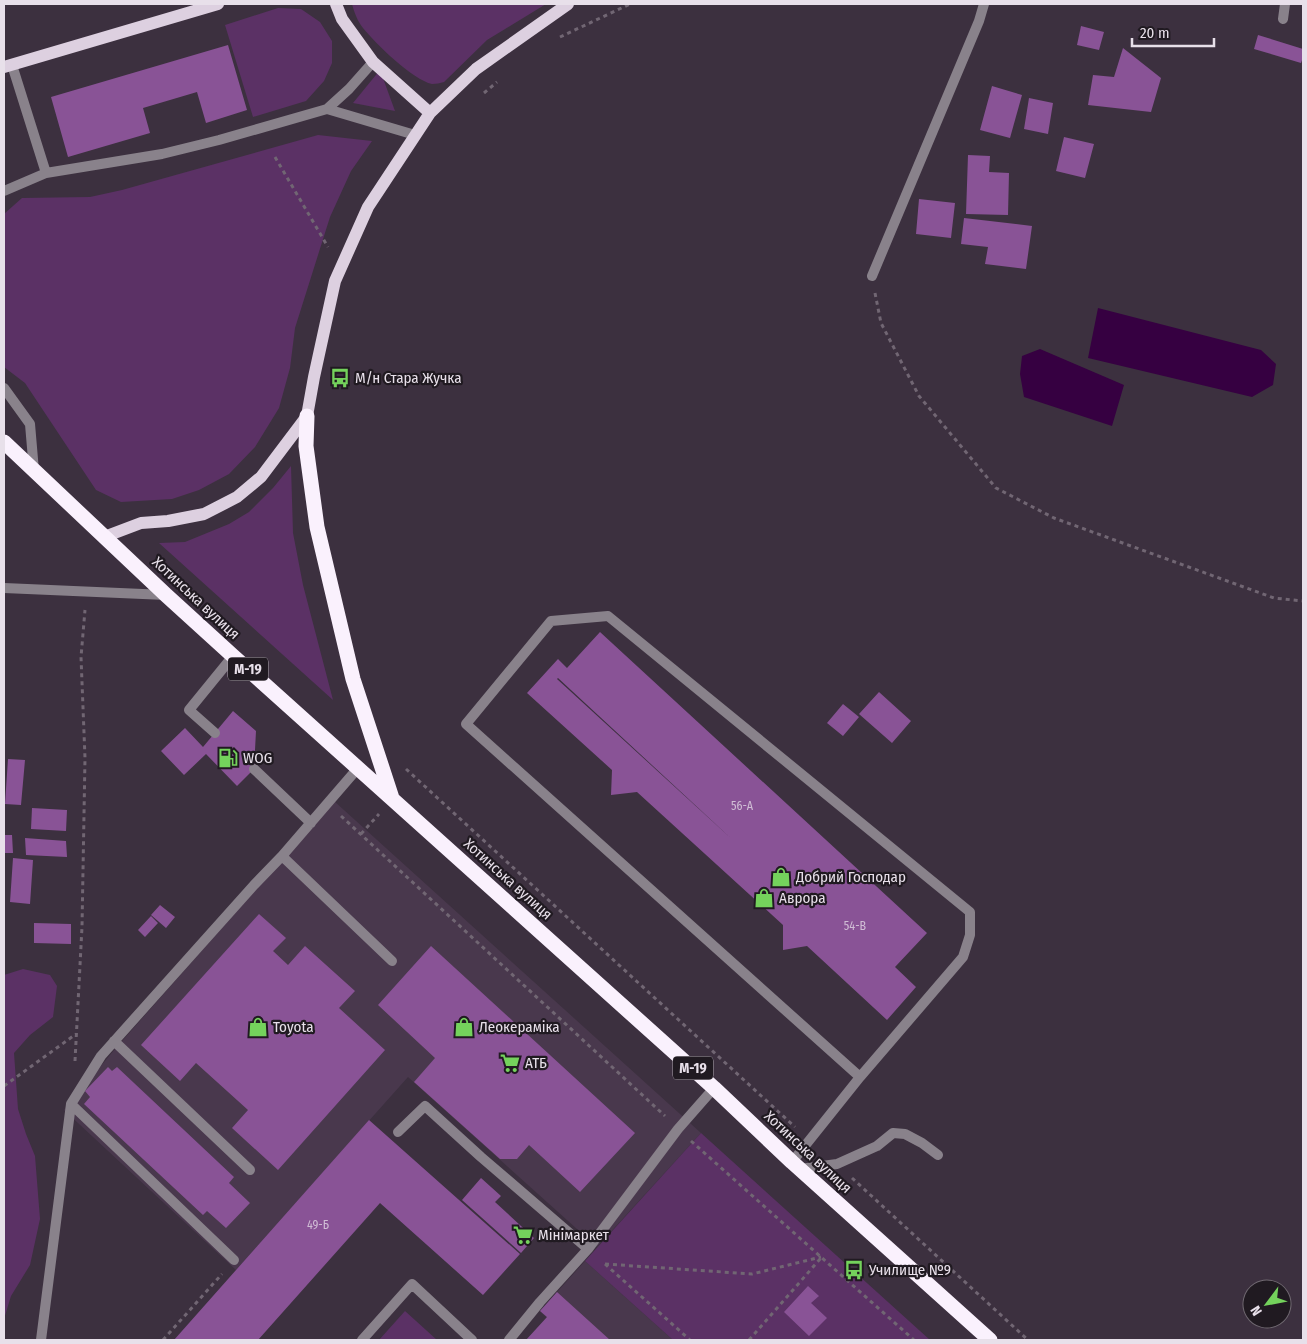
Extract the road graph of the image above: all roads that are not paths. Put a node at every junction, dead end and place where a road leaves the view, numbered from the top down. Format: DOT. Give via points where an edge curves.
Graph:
graph roads {
  1 [pos="218,4"];
  2 [pos="336,4"];
  3 [pos="568,4"];
  4 [pos="984,4"];
  5 [pos="1285,4"];
  6 [pos="1283,19"];
  7 [pos="373,62"];
  8 [pos="8,66"];
  9 [pos="327,108"];
  10 [pos="430,113"];
  11 [pos="415,135"];
  12 [pos="46,173"];
  13 [pos="4,191"];
  14 [pos="872,276"];
  15 [pos="4,388"];
  16 [pos="306,416"];
  17 [pos="4,442"];
  18 [pos="34,470"];
  19 [pos="104,537"];
  20 [pos="4,588"];
  21 [pos="166,595"];
  22 [pos="233,656"];
  23 [pos="215,733"];
  24 [pos="358,768"];
  25 [pos="254,769"];
  26 [pos="393,799"];
  27 [pos="311,823"];
  28 [pos="282,856"];
  29 [pos="392,961"];
  30 [pos="114,1041"];
  31 [pos="860,1077"];
  32 [pos="714,1088"];
  33 [pos="71,1104"];
  34 [pos="398,1132"];
  35 [pos="938,1155"];
  36 [pos="796,1165"];
  37 [pos="250,1170"];
  38 [pos="588,1249"];
  39 [pos="234,1260"];
  40 [pos="41,1340"];
  41 [pos="362,1340"];
  42 [pos="472,1340"];
  43 [pos="509,1340"];
  44 [pos="990,1340"];
  1 -- 8 [label="main road"];
  2 -- 7 [label="main road" via="342,19"];
  3 -- 10 [label="main road" via="476,69"];
  4 -- 14 [label="street" via="976,30"];
  5 -- 6 [label="street"];
  7 -- 9 [label="street"];
  7 -- 10 [label="main road"];
  8 -- 12 [label="street"];
  9 -- 11 [label="street"];
  9 -- 12 [label="street" via="162,154"];
  10 -- 11 [label="main road"];
  11 -- 16 [label="main road" via="368,207 336,281"];
  12 -- 13 [label="street"];
  15 -- 18 [label="street" via="30,424"];
  16 -- 19 [label="main road" via="261,477 237,497 204,514 142,523"];
  16 -- 26 [label="highway" via="306,446 317,527 353,679"];
  17 -- 18 [label="highway, Хотинська вулиця / М-19"];
  18 -- 19 [label="highway, Хотинська вулиця / М-19"];
  19 -- 21 [label="highway, Хотинська вулиця / М-19"];
  20 -- 21 [label="street"];
  21 -- 22 [label="highway, Хотинська вулиця / М-19"];
  22 -- 23 [label="street" via="189,710"];
  22 -- 24 [label="highway, Хотинська вулиця / М-19"];
  24 -- 26 [label="highway, Хотинська вулиця / М-19"];
  24 -- 27 [label="street"];
  25 -- 27 [label="street"];
  26 -- 32 [label="highway, Хотинська вулиця / М-19"];
  27 -- 28 [label="street"];
  28 -- 29 [label="street"];
  28 -- 30 [label="street"];
  30 -- 33 [label="street"];
  30 -- 37 [label="street"];
  31 -- 31 [label="street" via="466,724 550,622 608,616 970,912 970,934 963,957"];
  31 -- 36 [label="street" via="809,1140"];
  32 -- 36 [label="highway, Хотинська вулиця / М-19"];
  32 -- 38 [label="street" via="678,1129"];
  33 -- 39 [label="street"];
  33 -- 40 [label="street"];
  34 -- 38 [label="street" via="425,1106"];
  35 -- 36 [label="street" via="914,1138 892,1133 877,1146 837,1164"];
  36 -- 44 [label="highway, Хотинська вулиця / М-19"];
  38 -- 43 [label="street"];
  41 -- 42 [label="street" via="412,1284"];
}
